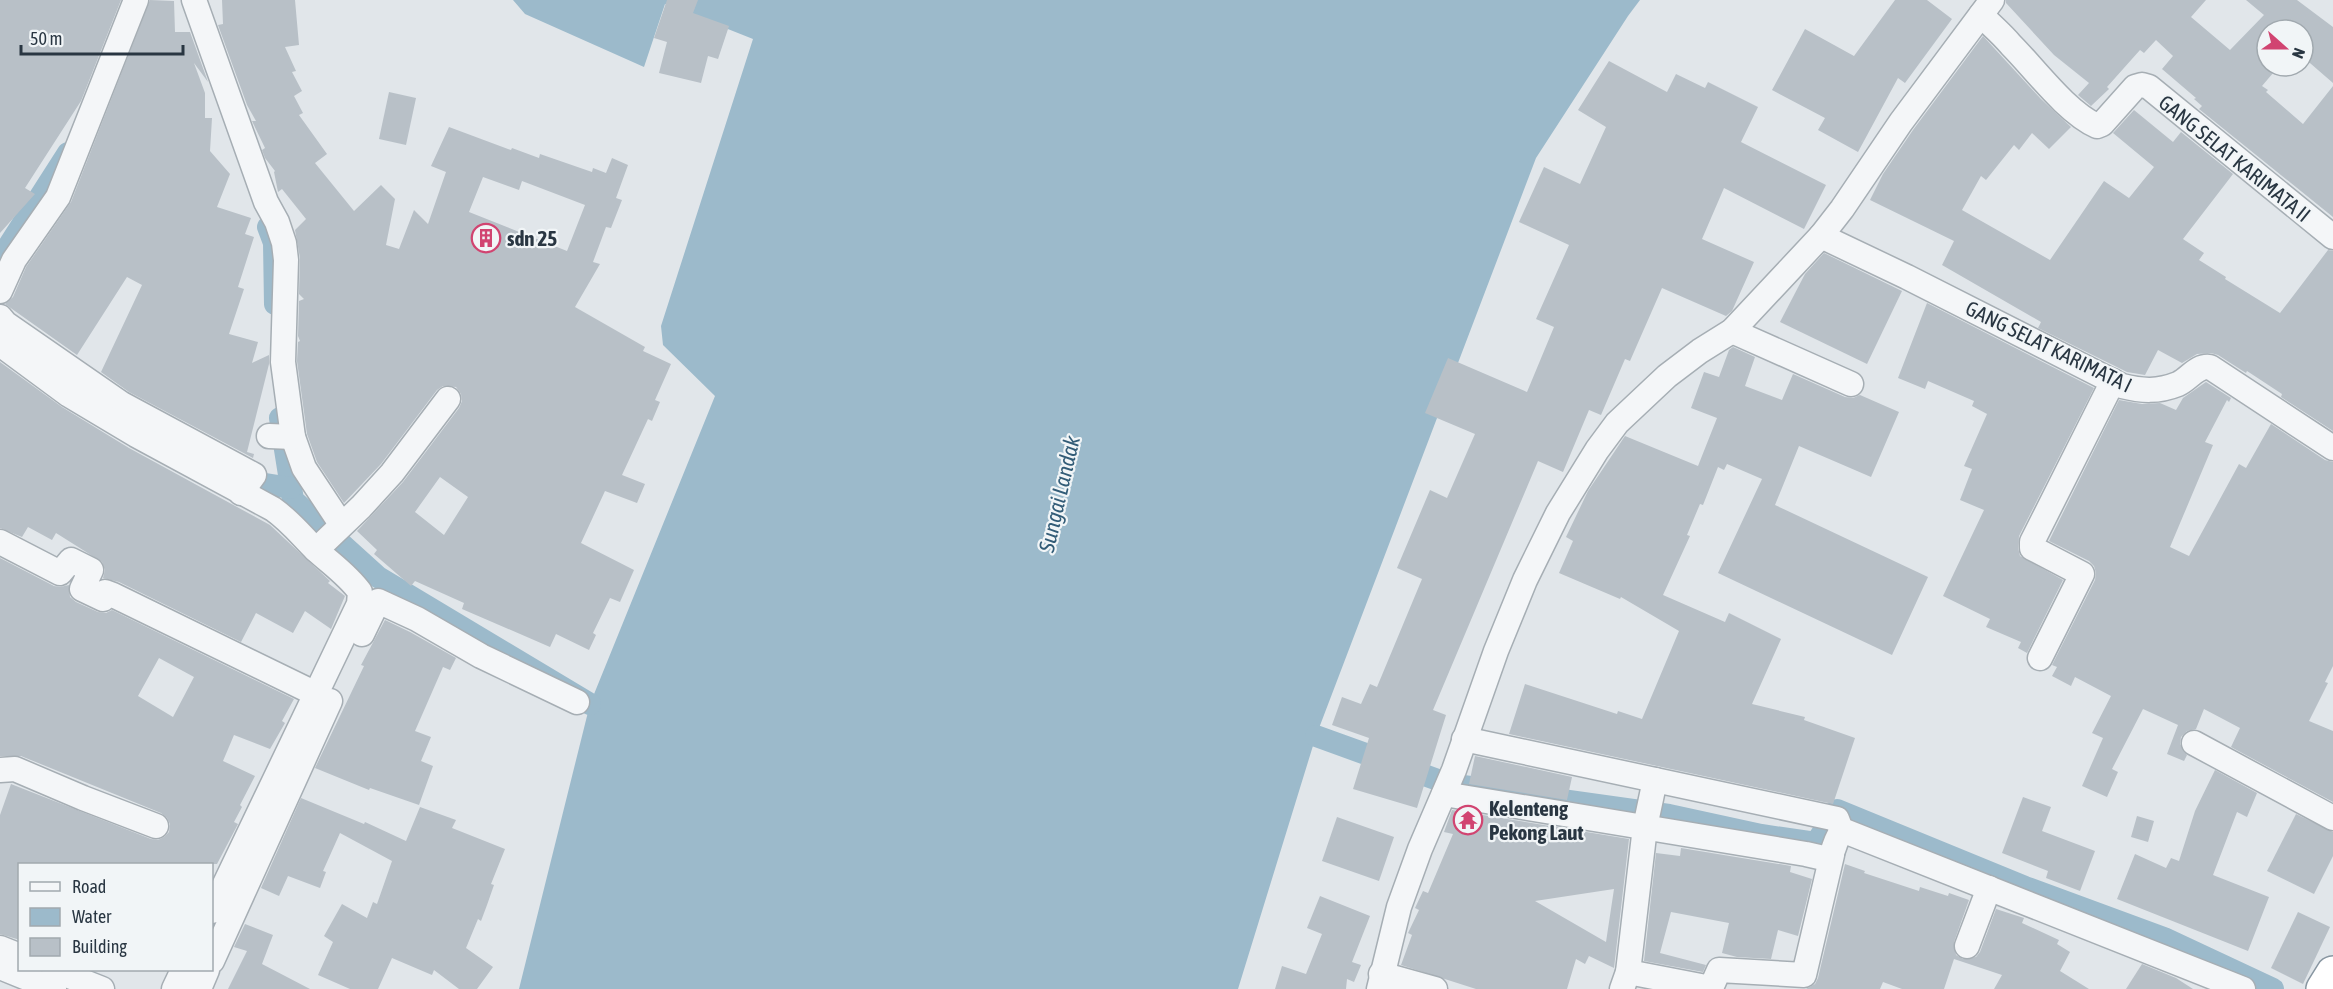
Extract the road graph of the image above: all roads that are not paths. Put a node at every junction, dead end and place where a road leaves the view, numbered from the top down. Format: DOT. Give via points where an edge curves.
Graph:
graph roads {
  1 [pos="136,0"];
  2 [pos="194,0"];
  3 [pos="1986,7"];
  4 [pos="1821,236"];
  5 [pos="2333,237"];
  6 [pos="0,291"];
  7 [pos="1,328"];
  8 [pos="1732,331"];
  9 [pos="2113,381"];
  10 [pos="1851,384"];
  11 [pos="448,399"];
  12 [pos="269,436"];
  13 [pos="293,437"];
  14 [pos="2333,448"];
  15 [pos="341,524"];
  16 [pos="0,542"];
  17 [pos="316,550"];
  18 [pos="369,596"];
  19 [pos="2040,658"];
  20 [pos="316,694"];
  21 [pos="577,702"];
  22 [pos="1464,740"];
  23 [pos="2194,743"];
  24 [pos="0,770"];
  25 [pos="286,775"];
  26 [pos="1655,780"];
  27 [pos="1444,794"];
  28 [pos="2333,818"];
  29 [pos="156,826"];
  30 [pos="1645,827"];
  31 [pos="1842,832"];
  32 [pos="1832,855"];
  33 [pos="1989,888"];
  34 [pos="224,900"];
  35 [pos="1967,946"];
  36 [pos="0,948"];
  37 [pos="18,955"];
  38 [pos="213,956"];
  39 [pos="0,967"];
  40 [pos="59,971"];
  41 [pos="182,971"];
  42 [pos="206,971"];
  43 [pos="1380,981"];
  44 [pos="1625,981"];
  45 [pos="54,989"];
  46 [pos="102,989"];
  47 [pos="174,989"];
  48 [pos="199,989"];
  49 [pos="1435,989"];
  50 [pos="2243,989"];
  1 -- 6 [label="street" via="58,197 14,260"];
  2 -- 13 [label="street" via="284,243 283,362"];
  3 -- 4 [label="street"];
  3 -- 5 [label="street, GANG SELAT KARIMATA II" via="2012,45 2048,86 2088,122 2102,124 2135,87 2149,87"];
  4 -- 8 [label="street"];
  4 -- 9 [label="street, GANG SELAT KARIMATA I"];
  7 -- 17 [label="street" via="69,395 117,412 247,484"];
  8 -- 10 [label="street"];
  8 -- 22 [label="street" via="1652,389 1617,423 1597,450 1558,513 1525,580"];
  9 -- 14 [label="street, GANG SELAT KARIMATA I" via="2143,391 2160,389 2210,367"];
  9 -- 19 [label="street" via="2032,542 2032,548 2082,574"];
  11 -- 15 [label="street" via="392,473"];
  12 -- 13 [label="street"];
  13 -- 15 [label="street" via="304,468"];
  15 -- 17 [label="street"];
  16 -- 20 [label="street" via="60,573 71,560 91,570 82,589 103,599 105,592 112,595"];
  17 -- 18 [label="street"];
  18 -- 20 [label="street" via="359,604"];
  18 -- 21 [label="street"];
  18 -- 25 [label="street"];
  20 -- 25 [label="street"];
  22 -- 26 [label="street"];
  22 -- 27 [label="street"];
  23 -- 28 [label="street"];
  24 -- 29 [label="street" via="15,769"];
  25 -- 34 [label="street"];
  26 -- 30 [label="street"];
  26 -- 31 [label="street" via="1838,819"];
  27 -- 30 [label="street"];
  27 -- 43 [label="street" via="1399,907"];
  30 -- 32 [label="street" via="1823,859"];
  30 -- 44 [label="street"];
  31 -- 32 [label="street"];
  31 -- 33 [label="street"];
  32 -- 44 [label="street" via="1804,975 1719,970 1711,988"];
  33 -- 35 [label="street"];
  33 -- 50 [label="street"];
  34 -- 38 [label="street"];
  36 -- 37 [label="street"];
  39 -- 45 [label="street"];
  40 -- 46 [label="street"];
  41 -- 47 [label="street"];
  42 -- 48 [label="street"];
  43 -- 49 [label="street"];
}
